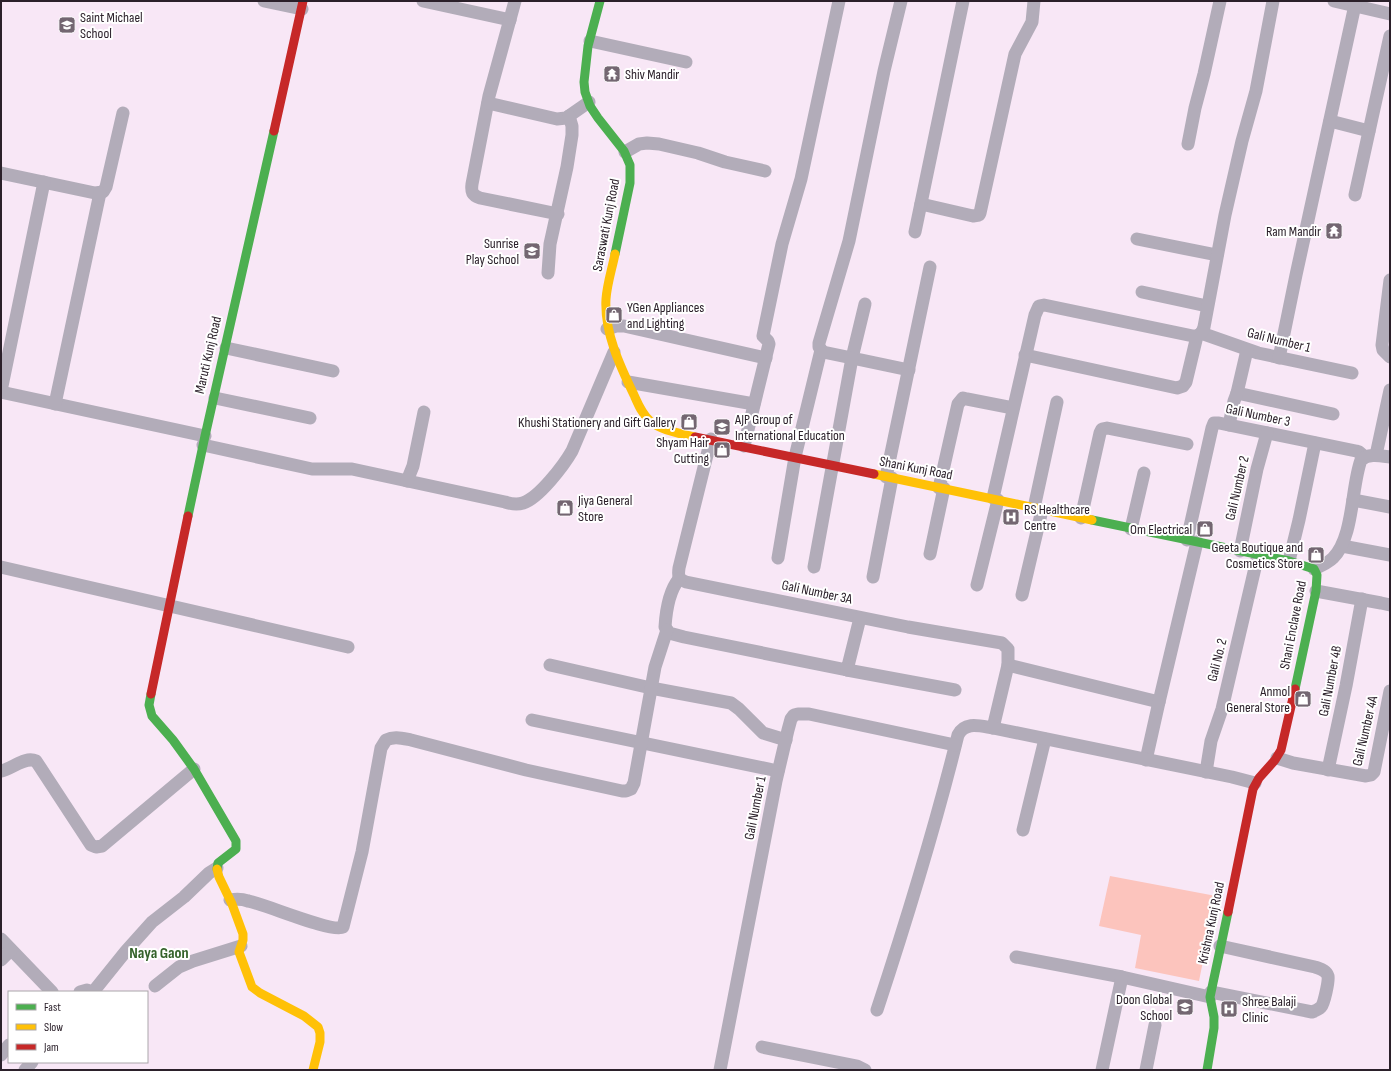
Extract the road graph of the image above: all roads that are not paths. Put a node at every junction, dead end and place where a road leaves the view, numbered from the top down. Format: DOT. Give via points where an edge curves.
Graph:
graph roads {
  1 [pos="264,1"];
  2 [pos="423,1"];
  3 [pos="515,1"];
  4 [pos="600,1"];
  5 [pos="839,1"];
  6 [pos="901,1"];
  7 [pos="963,1"];
  8 [pos="1034,1"];
  9 [pos="1220,1"];
  10 [pos="1273,1"];
  11 [pos="1334,1"];
  12 [pos="303,5"];
  13 [pos="1355,6"];
  14 [pos="1390,14"];
  15 [pos="510,20"];
  16 [pos="1390,36"];
  17 [pos="590,41"];
  18 [pos="686,62"];
  19 [pos="589,102"];
  20 [pos="488,103"];
  21 [pos="123,113"];
  22 [pos="569,116"];
  23 [pos="1330,121"];
  24 [pos="1369,131"];
  25 [pos="1188,144"];
  26 [pos="625,152"];
  27 [pos="765,171"];
  28 [pos="1,173"];
  29 [pos="44,182"];
  30 [pos="100,193"];
  31 [pos="1355,196"];
  32 [pos="921,204"];
  33 [pos="558,214"];
  34 [pos="915,232"];
  35 [pos="1137,239"];
  36 [pos="1216,255"];
  37 [pos="930,267"];
  38 [pos="548,273"];
  39 [pos="1390,280"];
  40 [pos="1142,292"];
  41 [pos="865,304"];
  42 [pos="1207,306"];
  43 [pos="607,329"];
  44 [pos="1199,334"];
  45 [pos="226,348"];
  46 [pos="821,350"];
  47 [pos="1247,350"];
  48 [pos="614,352"];
  49 [pos="1025,355"];
  50 [pos="1390,357"];
  51 [pos="766,358"];
  52 [pos="852,358"];
  53 [pos="1279,358"];
  54 [pos="909,370"];
  55 [pos="333,371"];
  56 [pos="1352,373"];
  57 [pos="628,382"];
  58 [pos="1390,390"];
  59 [pos="1,392"];
  60 [pos="1237,393"];
  61 [pos="215,398"];
  62 [pos="1057,402"];
  63 [pos="55,404"];
  64 [pos="754,404"];
  65 [pos="1013,408"];
  66 [pos="424,412"];
  67 [pos="644,414"];
  68 [pos="1333,414"];
  69 [pos="310,418"];
  70 [pos="1229,425"];
  71 [pos="1267,433"];
  72 [pos="204,440"];
  73 [pos="711,440"];
  74 [pos="1187,444"];
  75 [pos="1315,444"];
  76 [pos="744,446"];
  77 [pos="1370,456"];
  78 [pos="1390,457"];
  79 [pos="795,458"];
  80 [pos="832,465"];
  81 [pos="1144,473"];
  82 [pos="889,477"];
  83 [pos="407,481"];
  84 [pos="942,488"];
  85 [pos="995,499"];
  86 [pos="1353,500"];
  87 [pos="1390,508"];
  88 [pos="1038,509"];
  89 [pos="1081,518"];
  90 [pos="1131,528"];
  91 [pos="1192,541"];
  92 [pos="1342,546"];
  93 [pos="1240,551"];
  94 [pos="930,554"];
  95 [pos="1258,555"];
  96 [pos="1390,555"];
  97 [pos="778,558"];
  98 [pos="1289,561"];
  99 [pos="1,567"];
  100 [pos="814,567"];
  101 [pos="1314,569"];
  102 [pos="873,577"];
  103 [pos="680,579"];
  104 [pos="978,585"];
  105 [pos="1316,591"];
  106 [pos="1022,595"];
  107 [pos="1362,599"];
  108 [pos="1390,605"];
  109 [pos="170,606"];
  110 [pos="860,618"];
  111 [pos="667,630"];
  112 [pos="348,647"];
  113 [pos="550,665"];
  114 [pos="1008,665"];
  115 [pos="847,670"];
  116 [pos="651,688"];
  117 [pos="955,690"];
  118 [pos="1390,691"];
  119 [pos="1159,702"];
  120 [pos="532,720"];
  121 [pos="993,728"];
  122 [pos="1044,739"];
  123 [pos="786,740"];
  124 [pos="642,743"];
  125 [pos="955,745"];
  126 [pos="1278,758"];
  127 [pos="1146,760"];
  128 [pos="194,769"];
  129 [pos="1328,770"];
  130 [pos="1,771"];
  131 [pos="778,771"];
  132 [pos="1206,772"];
  133 [pos="1255,783"];
  134 [pos="1023,830"];
  135 [pos="216,868"];
  136 [pos="230,900"];
  137 [pos="1,939"];
  138 [pos="241,946"];
  139 [pos="1220,946"];
  140 [pos="11,950"];
  141 [pos="1016,957"];
  142 [pos="1,960"];
  143 [pos="1122,977"];
  144 [pos="155,986"];
  145 [pos="51,991"];
  146 [pos="93,991"];
  147 [pos="1211,994"];
  148 [pos="877,1010"];
  149 [pos="1155,1026"];
  150 [pos="8,1046"];
  151 [pos="762,1047"];
  152 [pos="1,1055"];
  153 [pos="313,1070"];
  154 [pos="720,1070"];
  155 [pos="865,1070"];
  156 [pos="1102,1070"];
  157 [pos="1146,1070"];
  158 [pos="1207,1070"];
  1 -- 12 [label="street"];
  2 -- 15 [label="street"];
  3 -- 15 [label="street"];
  4 -- 17 [label="street, Saraswati Kunj Road"];
  5 -- 51 [label="street" via="801,179 782,244 764,331 763,336 769,342"];
  6 -- 46 [label="street" via="849,241 820,338"];
  7 -- 32 [label="street"];
  8 -- 32 [label="street" via="1032,22 1015,54 979,215 973,216"];
  9 -- 25 [label="street" via="1194,108"];
  10 -- 36 [label="street" via="1256,91"];
  11 -- 13 [label="street"];
  12 -- 45 [label="street, Maruti Kunj Road"];
  13 -- 14 [label="street"];
  13 -- 23 [label="street"];
  15 -- 20 [label="street"];
  16 -- 24 [label="street"];
  17 -- 18 [label="street"];
  17 -- 19 [label="street, Saraswati Kunj Road" via="584,69 585,93"];
  19 -- 22 [label="street"];
  19 -- 26 [label="street, Saraswati Kunj Road" via="593,111"];
  20 -- 22 [label="street" via="557,119"];
  20 -- 33 [label="street" via="472,184 473,195"];
  21 -- 30 [label="street" via="106,187"];
  22 -- 33 [label="street" via="572,131"];
  23 -- 24 [label="street"];
  23 -- 53 [label="street"];
  24 -- 31 [label="street"];
  26 -- 27 [label="street" via="640,144 659,144"];
  26 -- 43 [label="street, Saraswati Kunj Road" via="629,161 630,183 606,299"];
  28 -- 29 [label="street"];
  29 -- 30 [label="street"];
  29 -- 59 [label="street"];
  30 -- 63 [label="street"];
  32 -- 34 [label="street"];
  33 -- 38 [label="street" via="550,244"];
  35 -- 36 [label="street"];
  36 -- 42 [label="street"];
  37 -- 54 [label="street"];
  39 -- 50 [label="street" via="1382,345"];
  40 -- 42 [label="street"];
  41 -- 52 [label="street"];
  42 -- 44 [label="street"];
  43 -- 48 [label="street, Saraswati Kunj Road"];
  43 -- 51 [label="street" via="624,326"];
  44 -- 47 [label="street, Gali Number 1"];
  44 -- 49 [label="street, Gali Number 1" via="1041,305 1036,310"];
  44 -- 49 [label="street" via="1186,382 1177,388"];
  45 -- 55 [label="street"];
  45 -- 61 [label="street, Maruti Kunj Road"];
  46 -- 52 [label="street"];
  46 -- 79 [label="street"];
  47 -- 53 [label="street, Gali Number 1"];
  47 -- 60 [label="street"];
  48 -- 57 [label="street, Saraswati Kunj Road"];
  48 -- 83 [label="street" via="572,451 558,471 530,500 514,504"];
  49 -- 65 [label="street"];
  51 -- 64 [label="street"];
  52 -- 54 [label="street"];
  52 -- 80 [label="street"];
  53 -- 56 [label="street, Gali Number 1"];
  54 -- 82 [label="street"];
  57 -- 64 [label="street"];
  57 -- 67 [label="street, Saraswati Kunj Road"];
  58 -- 77 [label="street"];
  59 -- 63 [label="street"];
  60 -- 68 [label="street"];
  60 -- 70 [label="street"];
  61 -- 69 [label="street"];
  61 -- 72 [label="street, Maruti Kunj Road"];
  62 -- 88 [label="street"];
  63 -- 72 [label="street"];
  64 -- 76 [label="street"];
  65 -- 84 [label="street" via="968,398 960,400"];
  65 -- 85 [label="street"];
  66 -- 83 [label="street" via="414,462"];
  67 -- 73 [label="street, Shani Kunj Road" via="648,421 656,426"];
  70 -- 71 [label="street, Gali Number 3"];
  70 -- 91 [label="street, Gali Number 3" via="1214,423 1212,428"];
  71 -- 75 [label="street, Gali Number 3"];
  71 -- 93 [label="street, Gali Number 2"];
  72 -- 83 [label="street" via="312,469 352,469"];
  72 -- 109 [label="street, Maruti Kunj Road"];
  73 -- 76 [label="street, Shani Kunj Road"];
  73 -- 103 [label="street" via="679,568"];
  74 -- 89 [label="street" via="1108,428 1102,429"];
  75 -- 77 [label="street, Gali Number 3"];
  75 -- 98 [label="street"];
  76 -- 79 [label="street, Shani Kunj Road"];
  77 -- 78 [label="street, Gali Number 3"];
  77 -- 86 [label="street" via="1360,463"];
  79 -- 80 [label="street, Shani Kunj Road"];
  79 -- 97 [label="street"];
  80 -- 82 [label="street, Shani Kunj Road"];
  80 -- 100 [label="street"];
  81 -- 90 [label="street"];
  82 -- 84 [label="street, Shani Kunj Road"];
  82 -- 102 [label="street"];
  84 -- 85 [label="street, Shani Kunj Road"];
  84 -- 94 [label="street"];
  85 -- 88 [label="street, Shani Kunj Road"];
  85 -- 104 [label="street"];
  86 -- 87 [label="street"];
  86 -- 92 [label="street"];
  88 -- 89 [label="street, Shani Kunj Road"];
  88 -- 106 [label="street"];
  89 -- 90 [label="street, Shani Kunj Road"];
  90 -- 91 [label="street, Shani Kunj Road"];
  91 -- 93 [label="street, Shani Enclave Road"];
  91 -- 119 [label="street, Gali Number 3"];
  92 -- 96 [label="street"];
  92 -- 101 [label="street" via="1333,559"];
  93 -- 95 [label="street, Shani Enclave Road"];
  95 -- 98 [label="street, Shani Enclave Road"];
  95 -- 132 [label="street, Gali No. 2" via="1222,709 1211,741"];
  98 -- 101 [label="street, Shani Enclave Road"];
  99 -- 109 [label="street"];
  101 -- 105 [label="street, Shani Enclave Road" via="1317,575"];
  103 -- 110 [label="street, Gali Number 3A"];
  103 -- 111 [label="street" via="671,593 665,623"];
  105 -- 107 [label="street"];
  105 -- 126 [label="street, Shani Enclave Road"];
  107 -- 108 [label="street"];
  107 -- 129 [label="street, Gali Number 4B"];
  109 -- 112 [label="street"];
  109 -- 128 [label="street, Maruti Kunj Road" via="149,705 152,716"];
  110 -- 114 [label="street, Gali Number 3A" via="1002,643 1008,648"];
  110 -- 115 [label="street"];
  111 -- 115 [label="street" via="684,637"];
  111 -- 116 [label="street"];
  113 -- 116 [label="street"];
  114 -- 119 [label="street"];
  114 -- 121 [label="street, Gali Number 3A"];
  115 -- 117 [label="street"];
  116 -- 123 [label="street" via="731,704 763,733"];
  116 -- 124 [label="street"];
  118 -- 129 [label="street, Gali Number 4A" via="1374,772 1369,776"];
  119 -- 127 [label="street, Gali Number 3"];
  120 -- 124 [label="street"];
  121 -- 122 [label="street"];
  121 -- 125 [label="street" via="978,725 965,727 960,730"];
  122 -- 127 [label="street"];
  122 -- 134 [label="street"];
  123 -- 125 [label="street, Gali Number 1" via="791,719 794,715 802,714"];
  123 -- 131 [label="street, Gali Number 1"];
  124 -- 131 [label="street"];
  124 -- 136 [label="street" via="633,787 632,790 626,791 391,738 386,740 381,748 362,852 343,927 337,929 246,900"];
  125 -- 148 [label="street" via="917,886"];
  126 -- 129 [label="street"];
  126 -- 133 [label="street, Shani Enclave Road"];
  127 -- 132 [label="street"];
  128 -- 130 [label="street" via="102,846 96,847 91,845 36,761 27,761"];
  128 -- 135 [label="street" via="237,843 236,849"];
  131 -- 154 [label="street, Gali Number 1"];
  132 -- 133 [label="street"];
  133 -- 139 [label="street, Krishna Kunj Road"];
  135 -- 136 [label="street"];
  135 -- 146 [label="street" via="147,927"];
  136 -- 138 [label="street" via="243,934"];
  137 -- 140 [label="street"];
  138 -- 144 [label="street" via="179,967"];
  138 -- 153 [label="street" via="239,952 254,989 307,1017 319,1028"];
  139 -- 147 [label="street, Krishna Kunj Road"];
  139 -- 147 [label="street" via="1321,969 1328,976 1327,988 1323,1004 1312,1012"];
  140 -- 142 [label="street"];
  140 -- 145 [label="street"];
  141 -- 143 [label="street"];
  143 -- 147 [label="street"];
  143 -- 156 [label="street"];
  147 -- 158 [label="street, Krishna Kunj Road" via="1214,1022"];
  149 -- 157 [label="street"];
  150 -- 152 [label="street"];
  151 -- 155 [label="street" via="857,1066"];
}
